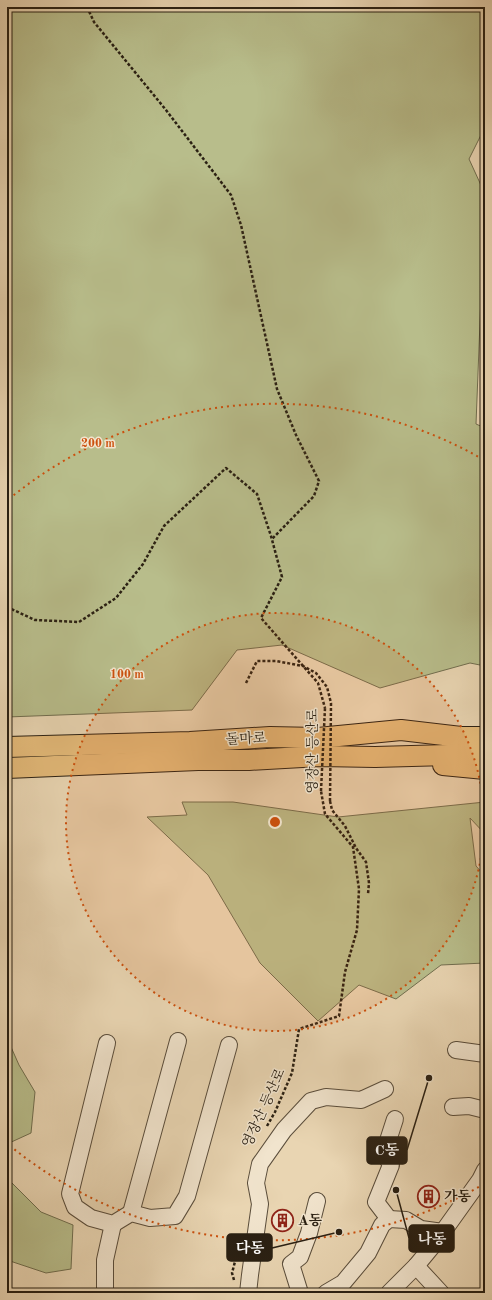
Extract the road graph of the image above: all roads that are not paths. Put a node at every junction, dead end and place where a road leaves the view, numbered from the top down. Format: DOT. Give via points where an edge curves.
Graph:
graph roads {
  1 [pos="485,723"];
  2 [pos="401,730"];
  3 [pos="485,737"];
  4 [pos="7,747"];
  5 [pos="485,754"];
  6 [pos="375,757"];
  7 [pos="7,768"];
  8 [pos="485,770"];
  9 [pos="178,1041"];
  10 [pos="107,1044"];
  11 [pos="229,1045"];
  12 [pos="456,1050"];
  13 [pos="485,1054"];
  14 [pos="385,1089"];
  15 [pos="453,1107"];
  16 [pos="485,1110"];
  17 [pos="395,1119"];
  18 [pos="485,1170"];
  19 [pos="317,1201"];
  20 [pos="131,1213"];
  21 [pos="389,1219"];
  22 [pos="113,1224"];
  23 [pos="443,1232"];
  24 [pos="416,1266"];
  25 [pos="242,1290"];
  26 [pos="105,1293"];
  27 [pos="300,1293"];
  28 [pos="326,1293"];
  29 [pos="389,1293"];
  30 [pos="441,1293"];
  1 -- 2 [label="main road"];
  2 -- 3 [label="main road, 돌마로"];
  2 -- 4 [label="main road, 돌마로" via="318,738 270,737"];
  5 -- 6 [label="main road, 돌마로"];
  6 -- 7 [label="main road, 돌마로" via="320,756"];
  6 -- 8 [label="main road"];
  9 -- 20 [label="street"];
  10 -- 22 [label="street" via="70,1194 75,1207 91,1218"];
  11 -- 20 [label="street" via="187,1196 175,1216 150,1218"];
  12 -- 13 [label="street"];
  14 -- 25 [label="street" via="361,1100 326,1097 311,1101 284,1130 260,1164 256,1183 260,1204 250,1275"];
  15 -- 16 [label="street" via="469,1106"];
  17 -- 21 [label="street" via="384,1153 391,1165 376,1202"];
  18 -- 23 [label="street"];
  19 -- 27 [label="street" via="310,1233 300,1257 291,1264"];
  20 -- 22 [label="street"];
  21 -- 23 [label="street" via="406,1220 421,1229"];
  21 -- 28 [label="street" via="382,1225 368,1253 343,1283"];
  22 -- 26 [label="street" via="105,1260"];
  23 -- 24 [label="street"];
  24 -- 29 [label="street"];
  24 -- 30 [label="street"];
}
